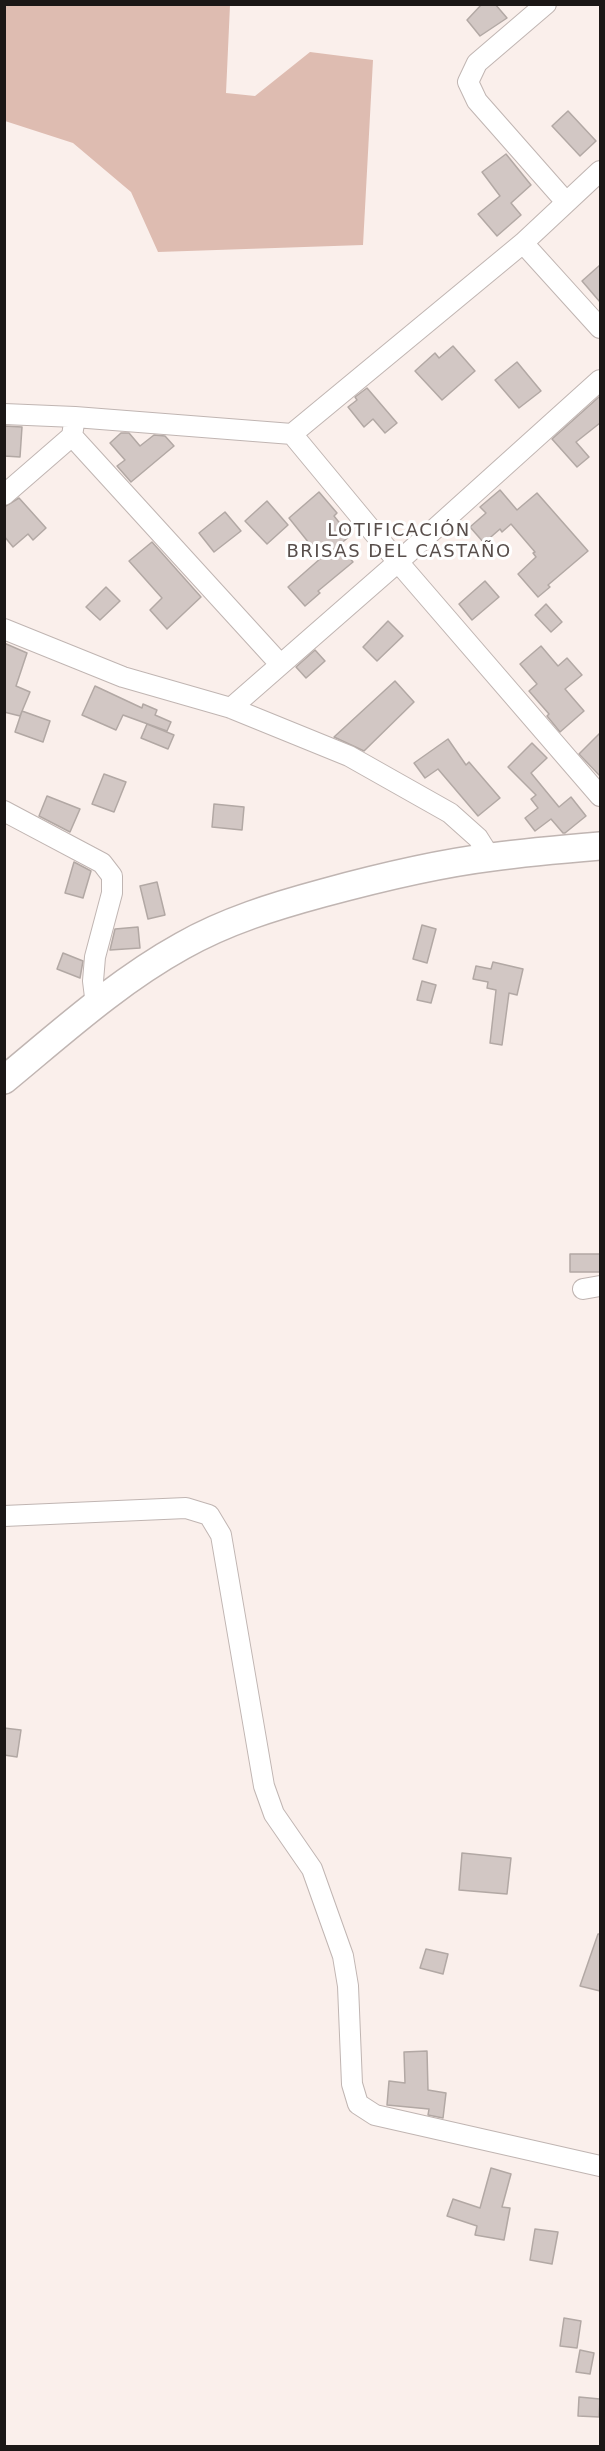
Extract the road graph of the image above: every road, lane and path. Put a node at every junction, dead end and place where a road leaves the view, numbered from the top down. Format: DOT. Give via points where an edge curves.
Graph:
graph roads {
  1 [pos="546,4"];
  2 [pos="600,171"];
  3 [pos="566,202"];
  4 [pos="523,243"];
  5 [pos="600,328"];
  6 [pos="600,380"];
  7 [pos="4,414"];
  8 [pos="75,417"];
  9 [pos="292,434"];
  10 [pos="72,436"];
  11 [pos="4,495"];
  12 [pos="398,562"];
  13 [pos="4,629"];
  14 [pos="280,663"];
  15 [pos="231,708"];
  16 [pos="600,796"];
  17 [pos="4,811"];
  18 [pos="600,846"];
  19 [pos="490,857"];
  20 [pos="96,1005"];
  21 [pos="4,1080"];
  22 [pos="4,1516"];
  23 [pos="600,2166"];
  1 -- 3 [label="street" via="477,63 468,82 477,101"];
  2 -- 3 [label="street"];
  3 -- 4 [label="street"];
  4 -- 5 [label="street"];
  4 -- 9 [label="street"];
  6 -- 12 [label="street"];
  7 -- 8 [label="street"];
  8 -- 9 [label="street"];
  8 -- 10 [label="street"];
  9 -- 12 [label="street"];
  10 -- 11 [label="street"];
  10 -- 14 [label="street"];
  12 -- 14 [label="street"];
  12 -- 16 [label="street"];
  13 -- 15 [label="street" via="123,677"];
  14 -- 15 [label="street"];
  15 -- 19 [label="street" via="349,756 450,813 478,838"];
  17 -- 20 [label="street" via="102,863 112,876 112,893 95,957"];
  18 -- 19 [label="street"];
  19 -- 20 [label="street" via="364,882 228,924 182,945"];
  20 -- 21 [label="street"];
  22 -- 23 [label="street" via="186,1508 209,1515 222,1535 264,1786 274,1814 312,1869 343,1956 352,2084 358,2104 375,2115"];
}
